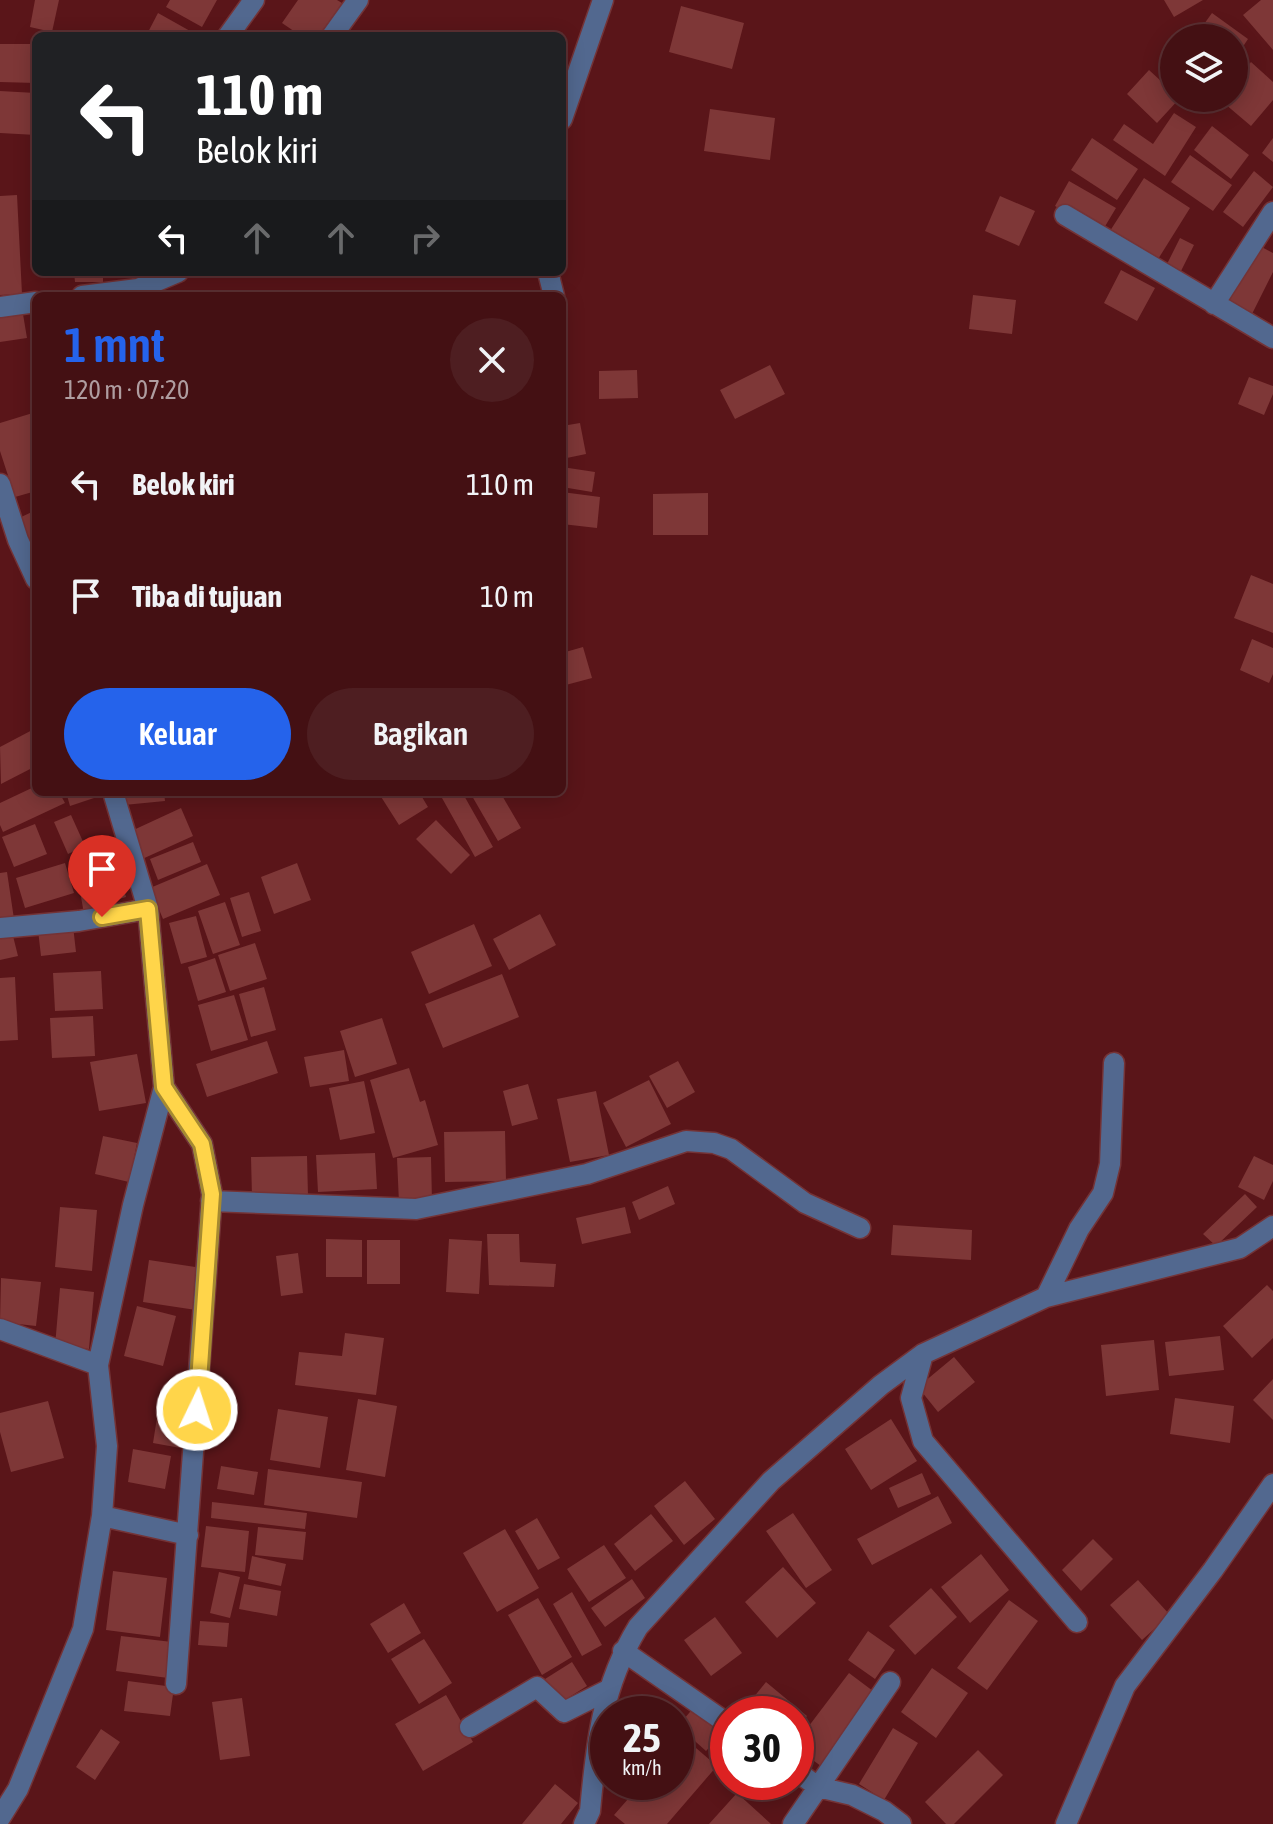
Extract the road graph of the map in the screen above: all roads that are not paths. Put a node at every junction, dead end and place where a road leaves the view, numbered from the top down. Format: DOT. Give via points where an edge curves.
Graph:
graph roads {
  1 [pos="254,0"];
  2 [pos="358,0"];
  3 [pos="603,0"];
  4 [pos="231,32"];
  5 [pos="335,32"];
  6 [pos="566,107"];
  7 [pos="1273,212"];
  8 [pos="1065,215"];
  9 [pos="169,276"];
  10 [pos="114,292"];
  11 [pos="32,303"];
  12 [pos="1214,304"];
  13 [pos="0,307"];
  14 [pos="1273,338"];
  15 [pos="0,484"];
  16 [pos="32,570"];
  17 [pos="114,796"];
  18 [pos="148,909"];
  19 [pos="0,928"];
  20 [pos="1114,1063"];
  21 [pos="164,1087"];
  22 [pos="211,1201"];
  23 [pos="1273,1226"];
  24 [pos="860,1228"];
  25 [pos="1046,1297"];
  26 [pos="0,1329"];
  27 [pos="923,1354"];
  28 [pos="98,1365"];
  29 [pos="1273,1484"];
  30 [pos="102,1516"];
  31 [pos="188,1535"];
  32 [pos="1077,1622"];
  33 [pos="623,1651"];
  34 [pos="890,1682"];
  35 [pos="176,1684"];
  36 [pos="608,1690"];
  37 [pos="710,1711"];
  38 [pos="470,1727"];
  39 [pos="814,1784"];
  40 [pos="818,1787"];
  41 [pos="0,1818"];
  42 [pos="587,1820"];
  43 [pos="793,1824"];
  44 [pos="901,1824"];
  45 [pos="1066,1824"];
  1 -- 4 [label="street"];
  2 -- 5 [label="street"];
  3 -- 6 [label="street"];
  7 -- 12 [label="street"];
  8 -- 12 [label="street"];
  9 -- 10 [label="street"];
  11 -- 13 [label="street"];
  12 -- 14 [label="street"];
  15 -- 16 [label="street"];
  17 -- 18 [label="street"];
  18 -- 19 [label="street"];
  18 -- 21 [label="street"];
  20 -- 25 [label="street" via="1110,1164 1103,1193"];
  21 -- 22 [label="street" via="202,1144"];
  21 -- 28 [label="street"];
  22 -- 24 [label="street" via="416,1209 587,1174 686,1141 731,1149 805,1203"];
  22 -- 31 [label="street"];
  23 -- 25 [label="street" via="1240,1248"];
  25 -- 27 [label="street"];
  26 -- 28 [label="street"];
  27 -- 32 [label="street" via="911,1398 923,1441"];
  27 -- 33 [label="street" via="771,1481 638,1627"];
  28 -- 30 [label="street" via="107,1446"];
  29 -- 45 [label="street" via="1125,1686"];
  30 -- 31 [label="street"];
  30 -- 41 [label="street" via="83,1629 18,1789"];
  31 -- 35 [label="street"];
  33 -- 36 [label="street"];
  33 -- 37 [label="street"];
  34 -- 40 [label="street"];
  36 -- 38 [label="street" via="564,1712 537,1687"];
  36 -- 42 [label="street"];
  39 -- 40 [label="street"];
  40 -- 43 [label="street"];
  40 -- 44 [label="street" via="852,1795"];
}
